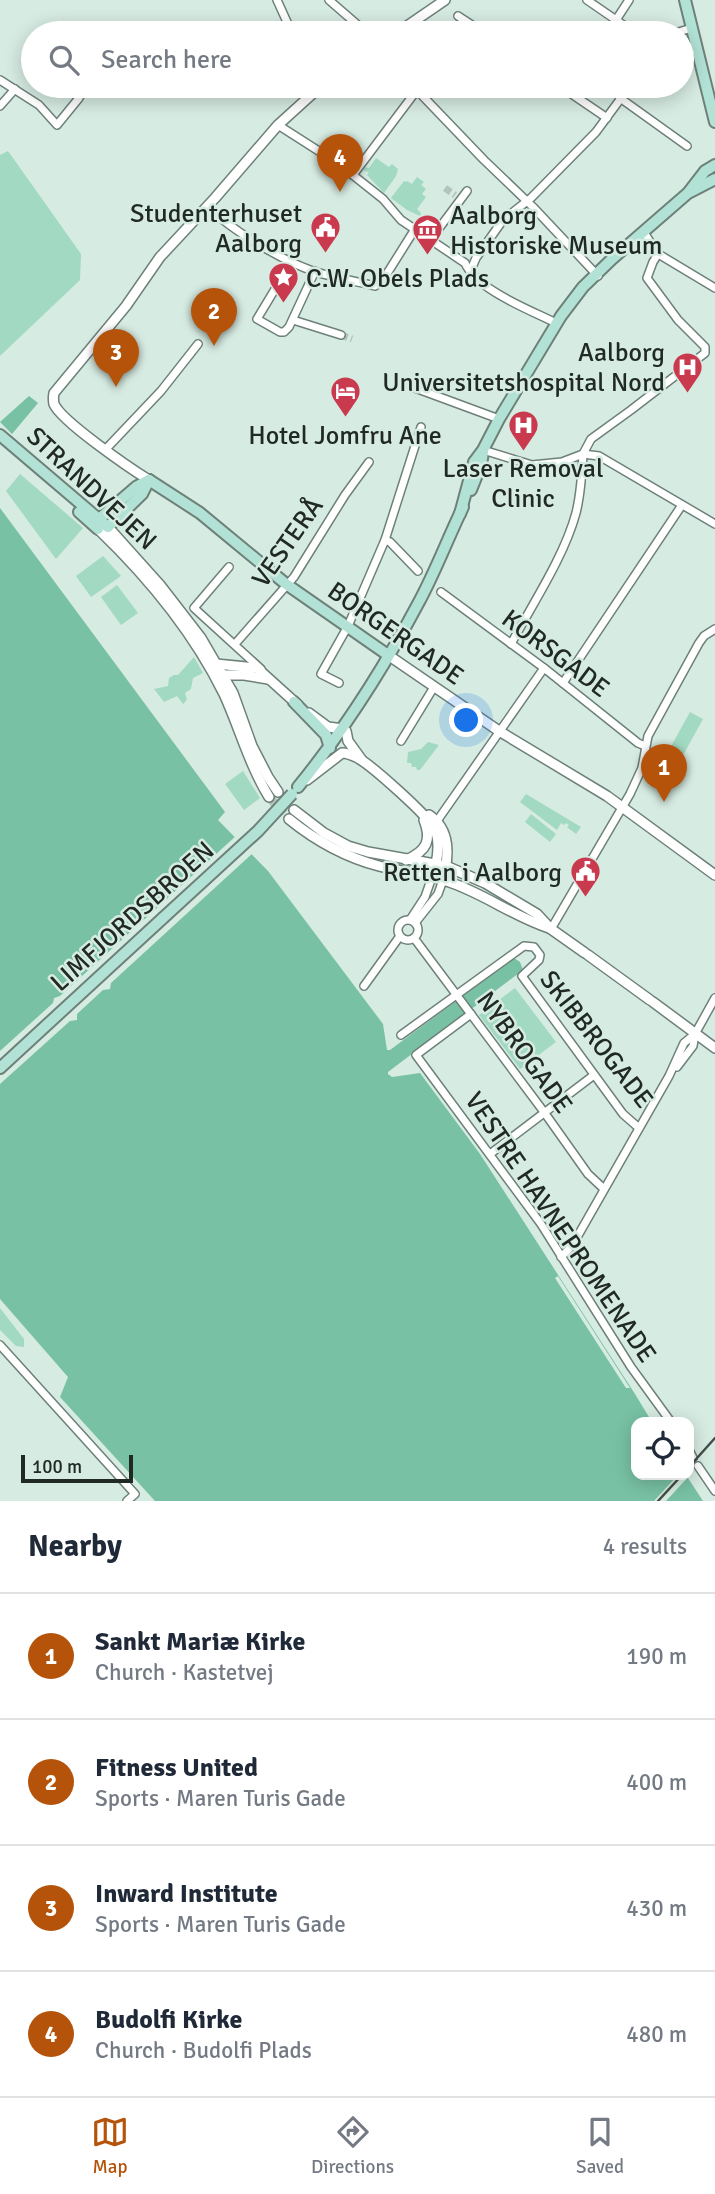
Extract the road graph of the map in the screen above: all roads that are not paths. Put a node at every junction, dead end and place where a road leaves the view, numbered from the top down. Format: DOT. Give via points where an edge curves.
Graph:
graph roads {
  1 [pos="277,0"];
  2 [pos="329,0"];
  3 [pos="445,0"];
  4 [pos="587,0"];
  5 [pos="629,0"];
  6 [pos="685,0"];
  7 [pos="458,16"];
  8 [pos="616,20"];
  9 [pos="285,21"];
  10 [pos="353,21"];
  11 [pos="414,21"];
  12 [pos="463,21"];
  13 [pos="690,21"];
  14 [pos="694,37"];
  15 [pos="0,80"];
  16 [pos="15,89"];
  17 [pos="21,93"];
  18 [pos="28,98"];
  19 [pos="79,98"];
  20 [pos="306,98"];
  21 [pos="408,98"];
  22 [pos="425,98"];
  23 [pos="578,98"];
  24 [pos="621,98"];
  25 [pos="0,106"];
  26 [pos="607,118"];
  27 [pos="715,122"];
  28 [pos="278,125"];
  29 [pos="687,146"];
  30 [pos="715,165"];
  31 [pos="353,175"];
  32 [pos="715,179"];
  33 [pos="467,191"];
  34 [pos="688,193"];
  35 [pos="527,202"];
  36 [pos="208,207"];
  37 [pos="415,229"];
  38 [pos="640,234"];
  39 [pos="431,239"];
  40 [pos="658,254"];
  41 [pos="289,260"];
  42 [pos="315,271"];
  43 [pos="470,272"];
  44 [pos="598,276"];
  45 [pos="715,288"];
  46 [pos="293,320"];
  47 [pos="556,323"];
  48 [pos="341,335"];
  49 [pos="198,344"];
  50 [pos="415,388"];
  51 [pos="499,419"];
  52 [pos="421,427"];
  53 [pos="0,435"];
  54 [pos="0,444"];
  55 [pos="105,450"];
  56 [pos="483,450"];
  57 [pos="583,454"];
  58 [pos="369,462"];
  59 [pos="149,480"];
  60 [pos="682,505"];
  61 [pos="715,524"];
  62 [pos="102,525"];
  63 [pos="385,540"];
  64 [pos="229,567"];
  65 [pos="418,571"];
  66 [pos="286,584"];
  67 [pos="441,592"];
  68 [pos="348,626"];
  69 [pos="714,631"];
  70 [pos="511,643"];
  71 [pos="235,644"];
  72 [pos="388,655"];
  73 [pos="216,664"];
  74 [pos="544,668"];
  75 [pos="261,670"];
  76 [pos="219,676"];
  77 [pos="268,679"];
  78 [pos="339,683"];
  79 [pos="564,683"];
  80 [pos="434,687"];
  81 [pos="294,702"];
  82 [pos="346,727"];
  83 [pos="499,731"];
  84 [pos="401,741"];
  85 [pos="645,746"];
  86 [pos="330,748"];
  87 [pos="362,761"];
  88 [pos="295,791"];
  89 [pos="278,792"];
  90 [pos="269,797"];
  91 [pos="623,807"];
  92 [pos="418,809"];
  93 [pos="294,810"];
  94 [pos="289,819"];
  95 [pos="437,821"];
  96 [pos="406,860"];
  97 [pos="436,864"];
  98 [pos="446,866"];
  99 [pos="715,875"];
  100 [pos="432,877"];
  101 [pos="443,880"];
  102 [pos="412,921"];
  103 [pos="551,929"];
  104 [pos="400,936"];
  105 [pos="414,938"];
  106 [pos="364,986"];
  107 [pos="457,996"];
  108 [pos="715,998"];
  109 [pos="470,1013"];
  110 [pos="695,1034"];
  111 [pos="401,1035"];
  112 [pos="715,1048"];
  113 [pos="0,1068"];
  114 [pos="594,1075"];
  115 [pos="544,1112"];
  116 [pos="639,1128"];
  117 [pos="489,1154"];
  118 [pos="604,1189"];
  119 [pos="561,1257"];
  120 [pos="0,1345"];
  121 [pos="668,1417"];
  122 [pos="698,1466"];
  123 [pos="715,1491"];
  124 [pos="127,1501"];
  1 -- 9 [label="street"];
  2 -- 10 [label="street"];
  3 -- 11 [label="street"];
  4 -- 8 [label="street"];
  5 -- 8 [label="street"];
  6 -- 13 [label="main road"];
  7 -- 12 [label="street"];
  14 -- 27 [label="main road"];
  15 -- 16 [label="street"];
  16 -- 17 [label="street"];
  16 -- 25 [label="street"];
  18 -- 19 [label="street" via="57,125"];
  20 -- 28 [label="street"];
  21 -- 31 [label="street"];
  22 -- 35 [label="street"];
  23 -- 26 [label="street"];
  24 -- 26 [label="street"];
  24 -- 29 [label="street"];
  26 -- 35 [label="street"];
  28 -- 31 [label="street"];
  28 -- 36 [label="street"];
  30 -- 34 [label="main road"];
  31 -- 37 [label="street"];
  32 -- 34 [label="main road"];
  33 -- 39 [label="street" via="458,197"];
  34 -- 38 [label="main road"];
  35 -- 43 [label="street" via="503,220"];
  35 -- 44 [label="street"];
  36 -- 41 [label="street" via="225,223"];
  36 -- 55 [label="street" via="149,270 126,306 55,390 54,401 65,416"];
  37 -- 39 [label="street"];
  37 -- 42 [label="street" via="375,286"];
  38 -- 40 [label="street" via="645,246"];
  38 -- 44 [label="main road"];
  39 -- 43 [label="street" via="466,263"];
  40 -- 45 [label="street"];
  40 -- 57 [label="street" via="648,278 706,351 590,439"];
  41 -- 42 [label="street"];
  41 -- 46 [label="street" via="257,319 280,332"];
  42 -- 46 [label="street"];
  43 -- 47 [label="street" via="508,299"];
  44 -- 47 [label="main road"];
  46 -- 48 [label="street"];
  47 -- 51 [label="main road"];
  49 -- 55 [label="street"];
  50 -- 51 [label="street"];
  51 -- 56 [label="main road"];
  52 -- 63 [label="street"];
  53 -- 62 [label="main road, STRANDVEJEN"];
  54 -- 62 [label="main road, STRANDVEJEN"];
  55 -- 59 [label="street"];
  56 -- 57 [label="street" via="532,466"];
  56 -- 72 [label="main road" via="460,514 419,602"];
  57 -- 60 [label="street" via="599,456"];
  57 -- 70 [label="street" via="580,491 569,533"];
  58 -- 66 [label="street, VESTERÅ"];
  59 -- 62 [label="main road" via="136,487"];
  59 -- 66 [label="main road, BORGERGADE" via="200,513"];
  60 -- 61 [label="street"];
  60 -- 79 [label="street"];
  62 -- 73 [label="street, STRANDVEJEN" via="124,543 178,606"];
  62 -- 76 [label="street, STRANDVEJEN"];
  63 -- 65 [label="street"];
  63 -- 68 [label="street"];
  64 -- 71 [label="street" via="194,608"];
  66 -- 68 [label="main road, BORGERGADE"];
  66 -- 71 [label="street, VESTERÅ"];
  67 -- 70 [label="street, KORSGADE"];
  68 -- 72 [label="main road, BORGERGADE"];
  68 -- 78 [label="street" via="321,674"];
  69 -- 85 [label="street" via="699,643"];
  70 -- 74 [label="street, KORSGADE"];
  71 -- 75 [label="street"];
  72 -- 80 [label="street, BORGERGADE"];
  72 -- 82 [label="main road"];
  73 -- 75 [label="street"];
  73 -- 76 [label="street, STRANDVEJEN"];
  74 -- 79 [label="street, KORSGADE"];
  74 -- 83 [label="street"];
  75 -- 77 [label="street"];
  76 -- 77 [label="street"];
  76 -- 89 [label="street, STRANDVEJEN" via="233,693 252,746"];
  76 -- 90 [label="street, STRANDVEJEN" via="252,766"];
  77 -- 81 [label="street"];
  79 -- 85 [label="street, KORSGADE"];
  80 -- 83 [label="street, BORGERGADE"];
  80 -- 84 [label="street"];
  81 -- 82 [label="street" via="328,727"];
  81 -- 86 [label="main road" via="326,735"];
  82 -- 86 [label="main road"];
  82 -- 87 [label="street" via="348,740"];
  82 -- 88 [label="main road" via="333,750"];
  83 -- 91 [label="street, BORGERGADE"];
  83 -- 95 [label="street"];
  85 -- 91 [label="street" via="642,768"];
  86 -- 88 [label="main road"];
  87 -- 88 [label="street" via="342,753"];
  87 -- 92 [label="street"];
  88 -- 113 [label="main road, LIMFJORDSBROEN, bridge" via="258,831"];
  91 -- 99 [label="street, BORGERGADE"];
  91 -- 103 [label="street"];
  92 -- 95 [label="street"];
  92 -- 96 [label="street" via="429,834 427,844"];
  92 -- 97 [label="street" via="434,828"];
  93 -- 96 [label="street" via="348,846"];
  94 -- 100 [label="street" via="342,853"];
  95 -- 98 [label="street" via="445,835"];
  96 -- 97 [label="street"];
  97 -- 98 [label="street"];
  97 -- 100 [label="street"];
  98 -- 101 [label="street"];
  98 -- 103 [label="street" via="537,914"];
  100 -- 101 [label="street"];
  100 -- 102 [label="street"];
  101 -- 102 [label="street" via="438,894"];
  101 -- 103 [label="street"];
  102 -- 104 [label="street" via="400,923"];
  102 -- 105 [label="street" via="418,932"];
  103 -- 110 [label="street"];
  104 -- 105 [label="street"];
  104 -- 106 [label="street"];
  105 -- 107 [label="street, NYBROGADE"];
  107 -- 109 [label="street, NYBROGADE"];
  107 -- 111 [label="street"];
  107 -- 114 [label="street, SKIBBROGADE" via="524,946 534,947 540,955 537,964 522,976"];
  108 -- 110 [label="street"];
  109 -- 115 [label="street, NYBROGADE"];
  109 -- 117 [label="street, VESTRE HAVNEPROMENADE" via="416,1055"];
  110 -- 112 [label="street"];
  110 -- 116 [label="street" via="686,1040"];
  114 -- 115 [label="street"];
  114 -- 116 [label="street, SKIBBROGADE"];
  115 -- 117 [label="street"];
  115 -- 118 [label="street, NYBROGADE"];
  116 -- 118 [label="street"];
  117 -- 119 [label="street, VESTRE HAVNEPROMENADE"];
  118 -- 119 [label="street"];
  119 -- 121 [label="street, VESTRE HAVNEPROMENADE"];
  120 -- 124 [label="street" via="135,1494"];
  122 -- 123 [label="street"];
}
